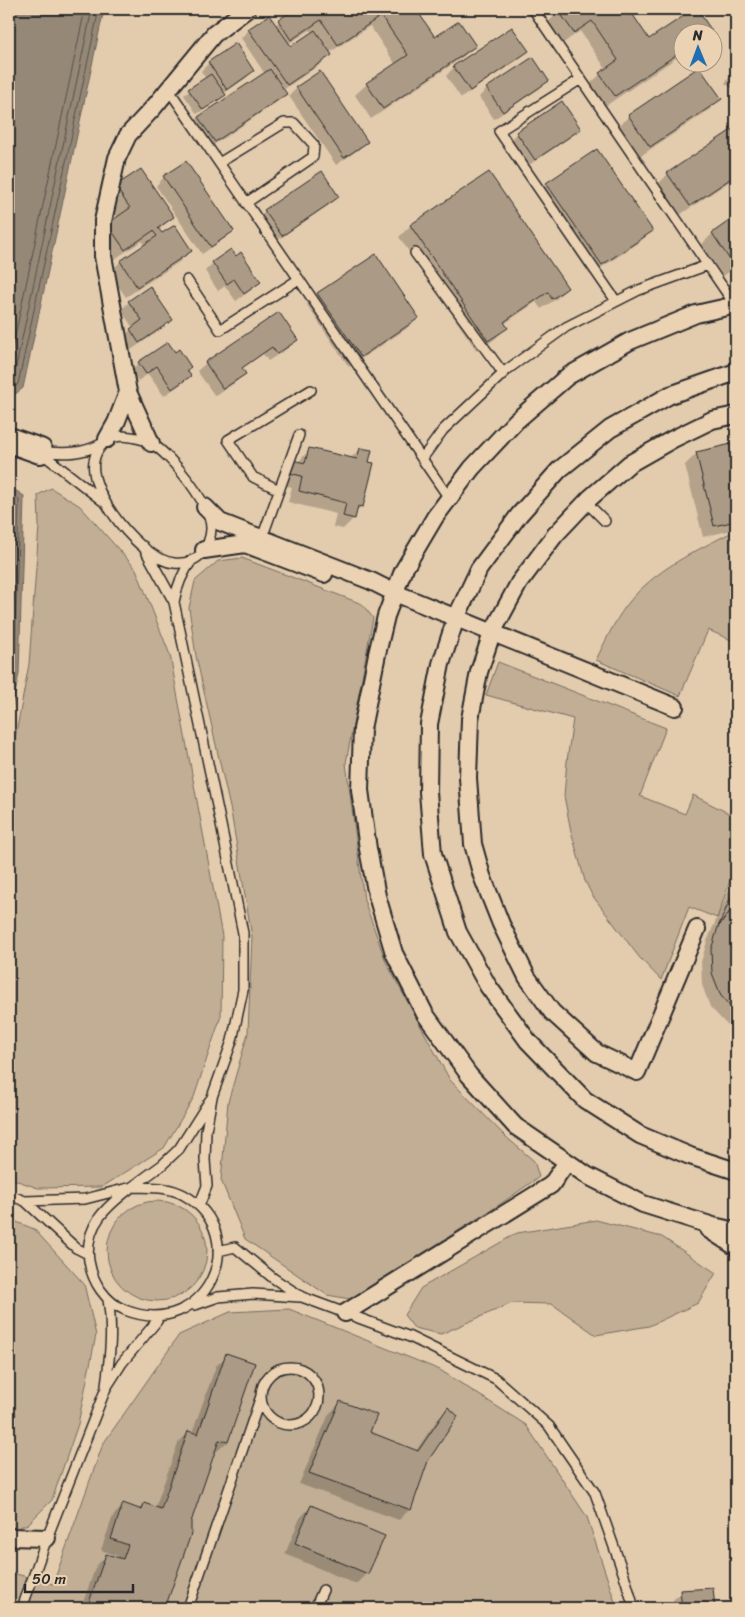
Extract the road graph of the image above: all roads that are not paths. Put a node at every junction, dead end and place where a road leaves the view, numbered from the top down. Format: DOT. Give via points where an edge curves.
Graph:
graph roads {
  1 [pos="246,9"];
  2 [pos="533,9"];
  3 [pos="581,79"];
  4 [pos="169,90"];
  5 [pos="219,163"];
  6 [pos="246,203"];
  7 [pos="415,253"];
  8 [pos="708,265"];
  9 [pos="299,279"];
  10 [pos="187,280"];
  11 [pos="616,301"];
  12 [pos="736,305"];
  13 [pos="736,372"];
  14 [pos="503,373"];
  15 [pos="311,390"];
  16 [pos="128,392"];
  17 [pos="736,415"];
  18 [pos="299,435"];
  19 [pos="9,440"];
  20 [pos="106,441"];
  21 [pos="151,443"];
  22 [pos="40,452"];
  23 [pos="422,459"];
  24 [pos="279,490"];
  25 [pos="449,498"];
  26 [pos="586,502"];
  27 [pos="106,503"];
  28 [pos="205,507"];
  29 [pos="605,521"];
  30 [pos="262,538"];
  31 [pos="143,546"];
  32 [pos="198,555"];
  33 [pos="395,593"];
  34 [pos="174,602"];
  35 [pos="456,618"];
  36 [pos="492,633"];
  37 [pos="675,707"];
  38 [pos="697,929"];
  39 [pos="212,1097"];
  40 [pos="567,1162"];
  41 [pos="736,1171"];
  42 [pos="132,1187"];
  43 [pos="9,1195"];
  44 [pos="25,1201"];
  45 [pos="199,1206"];
  46 [pos="695,1221"];
  47 [pos="736,1231"];
  48 [pos="736,1247"];
  49 [pos="218,1251"];
  50 [pos="88,1254"];
  51 [pos="302,1297"];
  52 [pos="108,1299"];
  53 [pos="185,1309"];
  54 [pos="345,1313"];
  55 [pos="154,1317"];
  56 [pos="106,1388"];
  57 [pos="261,1396"];
  58 [pos="9,1537"];
  59 [pos="47,1538"];
  60 [pos="323,1590"];
  61 [pos="22,1608"];
  62 [pos="188,1608"];
  63 [pos="315,1608"];
  64 [pos="634,1608"];
  1 -- 4 [label="street" via="214,34"];
  2 -- 3 [label="lane"];
  3 -- 8 [label="lane"];
  3 -- 11 [label="lane" via="499,131"];
  4 -- 5 [label="lane"];
  4 -- 16 [label="street" via="128,135 117,158 103,221 104,256"];
  5 -- 6 [label="lane"];
  5 -- 6 [label="lane" via="284,123 294,123 314,145 313,157"];
  6 -- 9 [label="lane"];
  7 -- 14 [label="lane"];
  8 -- 11 [label="lane"];
  8 -- 12 [label="lane"];
  9 -- 10 [label="lane" via="220,330"];
  9 -- 23 [label="lane"];
  11 -- 14 [label="lane" via="566,327"];
  12 -- 25 [label="street" via="696,314 630,341 568,376 516,421"];
  13 -- 35 [label="street" via="670,395 610,429 559,470 479,569"];
  14 -- 23 [label="lane" via="443,430"];
  15 -- 24 [label="lane" via="228,440 253,477"];
  16 -- 20 [label="street"];
  16 -- 21 [label="street"];
  17 -- 26 [label="street" via="712,420 629,464"];
  18 -- 24 [label="lane"];
  19 -- 22 [label="street"];
  20 -- 21 [label="lane" via="122,436"];
  20 -- 22 [label="lane" via="90,450"];
  20 -- 27 [label="lane" via="98,449 93,468"];
  21 -- 28 [label="lane" via="173,463"];
  22 -- 27 [label="lane"];
  23 -- 25 [label="lane"];
  24 -- 30 [label="lane"];
  25 -- 33 [label="street" via="403,571"];
  26 -- 29 [label="lane"];
  26 -- 36 [label="street" via="554,535 519,583"];
  27 -- 31 [label="lane" via="112,515"];
  28 -- 30 [label="street" via="220,522"];
  28 -- 32 [label="lane" via="211,528 208,542"];
  30 -- 33 [label="street"];
  31 -- 32 [label="lane" via="170,562 182,563"];
  31 -- 34 [label="lane"];
  32 -- 33 [label="street" via="245,544 370,592"];
  32 -- 34 [label="lane" via="184,572"];
  33 -- 35 [label="street"];
  33 -- 40 [label="street" via="386,616 362,729 360,790 382,915 394,953 425,1014 469,1075 515,1126"];
  34 -- 39 [label="lane" via="243,933 243,990 232,1041"];
  35 -- 36 [label="street"];
  35 -- 41 [label="street" via="440,664 429,724 428,792 433,854 458,932 488,986 528,1041 585,1100 640,1135"];
  36 -- 37 [label="street"];
  36 -- 38 [label="street" via="479,672 470,719 468,778 473,844 501,924 527,977 552,1012 597,1053 637,1072"];
  39 -- 42 [label="lane" via="179,1149"];
  39 -- 45 [label="lane" via="206,1131 207,1186"];
  40 -- 46 [label="street" via="643,1204"];
  40 -- 54 [label="street" via="551,1185"];
  42 -- 44 [label="lane" via="85,1199"];
  42 -- 45 [label="lane" via="165,1189 183,1194"];
  42 -- 50 [label="lane" via="98,1217 90,1235"];
  43 -- 44 [label="lane"];
  44 -- 50 [label="lane" via="76,1248"];
  45 -- 49 [label="lane" via="216,1234"];
  46 -- 47 [label="street"];
  46 -- 48 [label="street"];
  49 -- 51 [label="lane" via="235,1247"];
  49 -- 53 [label="lane" via="210,1284"];
  50 -- 52 [label="lane" via="97,1286"];
  51 -- 53 [label="lane" via="253,1294 218,1297"];
  51 -- 54 [label="lane"];
  52 -- 55 [label="lane" via="137,1315"];
  52 -- 56 [label="lane" via="111,1349"];
  53 -- 55 [label="lane"];
  54 -- 64 [label="lane" via="410,1337 496,1380 549,1426 595,1493"];
  55 -- 56 [label="lane" via="157,1321"];
  56 -- 59 [label="lane"];
  57 -- 57 [label="lane" via="267,1378 282,1368 292,1367 310,1375 320,1392 319,1402 309,1419 290,1425 273,1420 266,1413"];
  57 -- 62 [label="lane"];
  58 -- 59 [label="street"];
  59 -- 61 [label="lane"];
  60 -- 63 [label="lane"];
}
